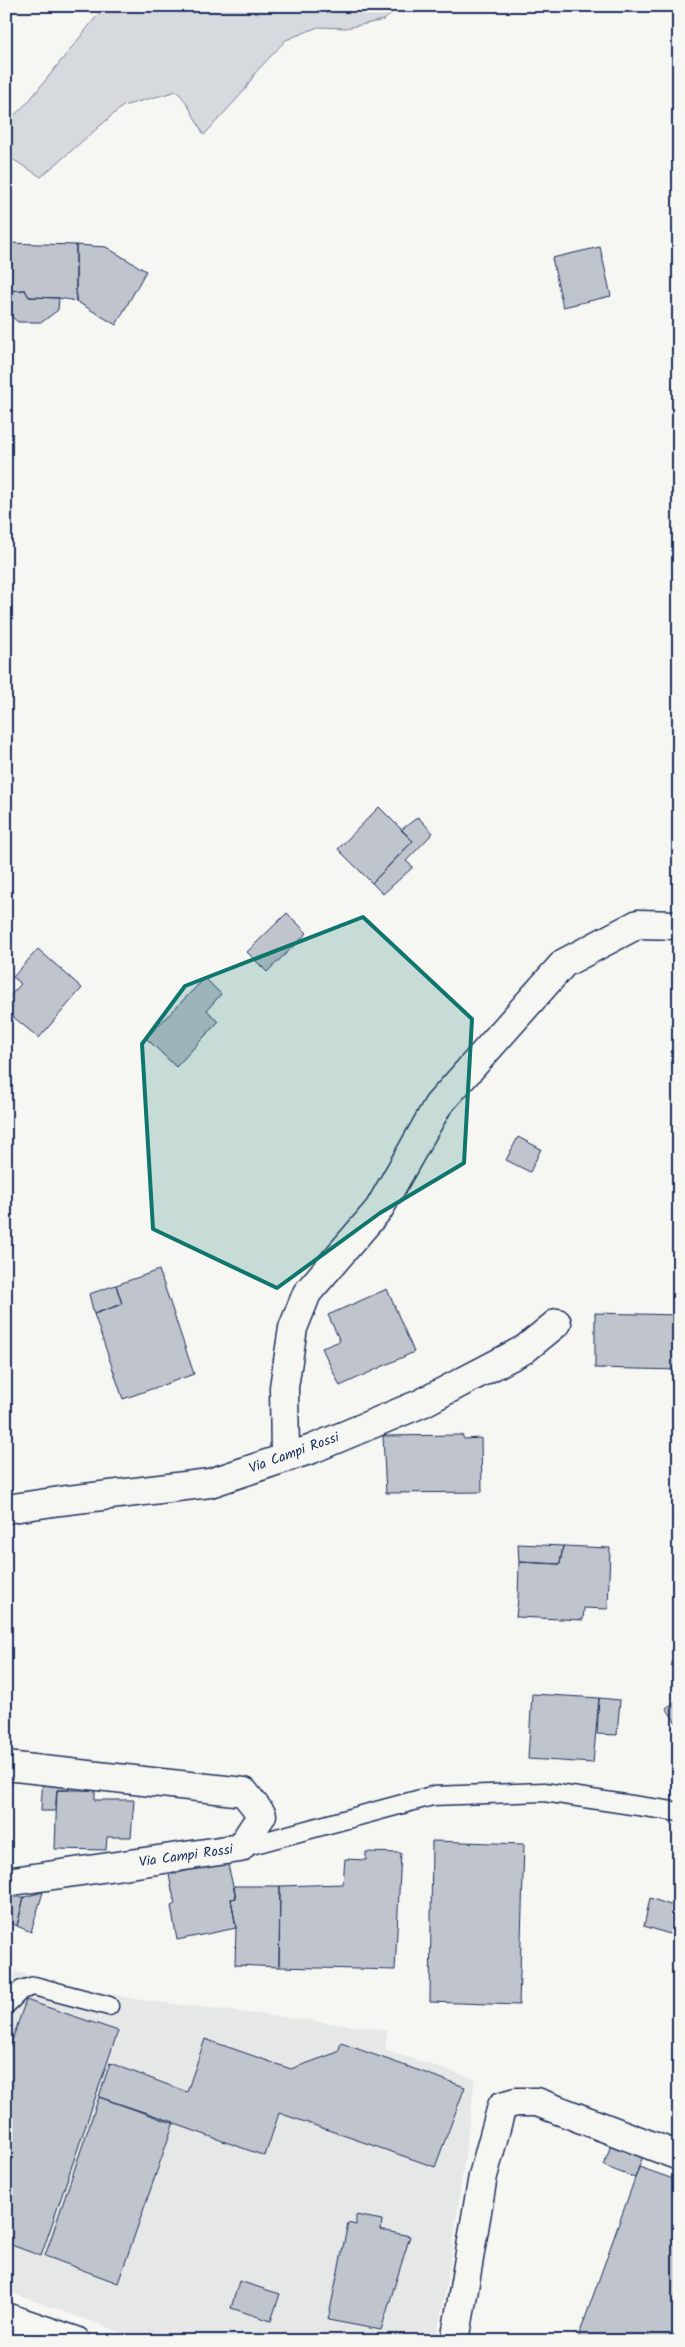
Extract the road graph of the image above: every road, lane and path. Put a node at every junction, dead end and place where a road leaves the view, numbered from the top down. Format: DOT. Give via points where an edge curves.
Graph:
graph roads {
  1 [pos="679,925"];
  2 [pos="557,1323"];
  3 [pos="285,1458"];
  4 [pos="6,1509"];
  5 [pos="6,1766"];
  6 [pos="679,1812"];
  7 [pos="240,1848"];
  8 [pos="6,1882"];
  9 [pos="6,2005"];
  10 [pos="109,2006"];
  11 [pos="679,2156"];
  12 [pos="6,2317"];
  13 [pos="76,2341"];
  14 [pos="455,2341"];
  1 -- 3 [label="street" via="638,924 564,963 438,1105 379,1209 307,1293 293,1328 284,1387"];
  2 -- 3 [label="street, Via Campi Rossi" via="525,1349 422,1403"];
  3 -- 4 [label="street, Via Campi Rossi" via="210,1483"];
  5 -- 7 [label="street, Via Campi Rossi" via="244,1792 262,1815"];
  6 -- 7 [label="lane" via="544,1792 432,1796"];
  7 -- 8 [label="street, Via Campi Rossi"];
  9 -- 10 [label="lane" via="21,1990 34,1986"];
  11 -- 14 [label="street" via="537,2102 502,2106 483,2176"];
  12 -- 13 [label="street"];
}
